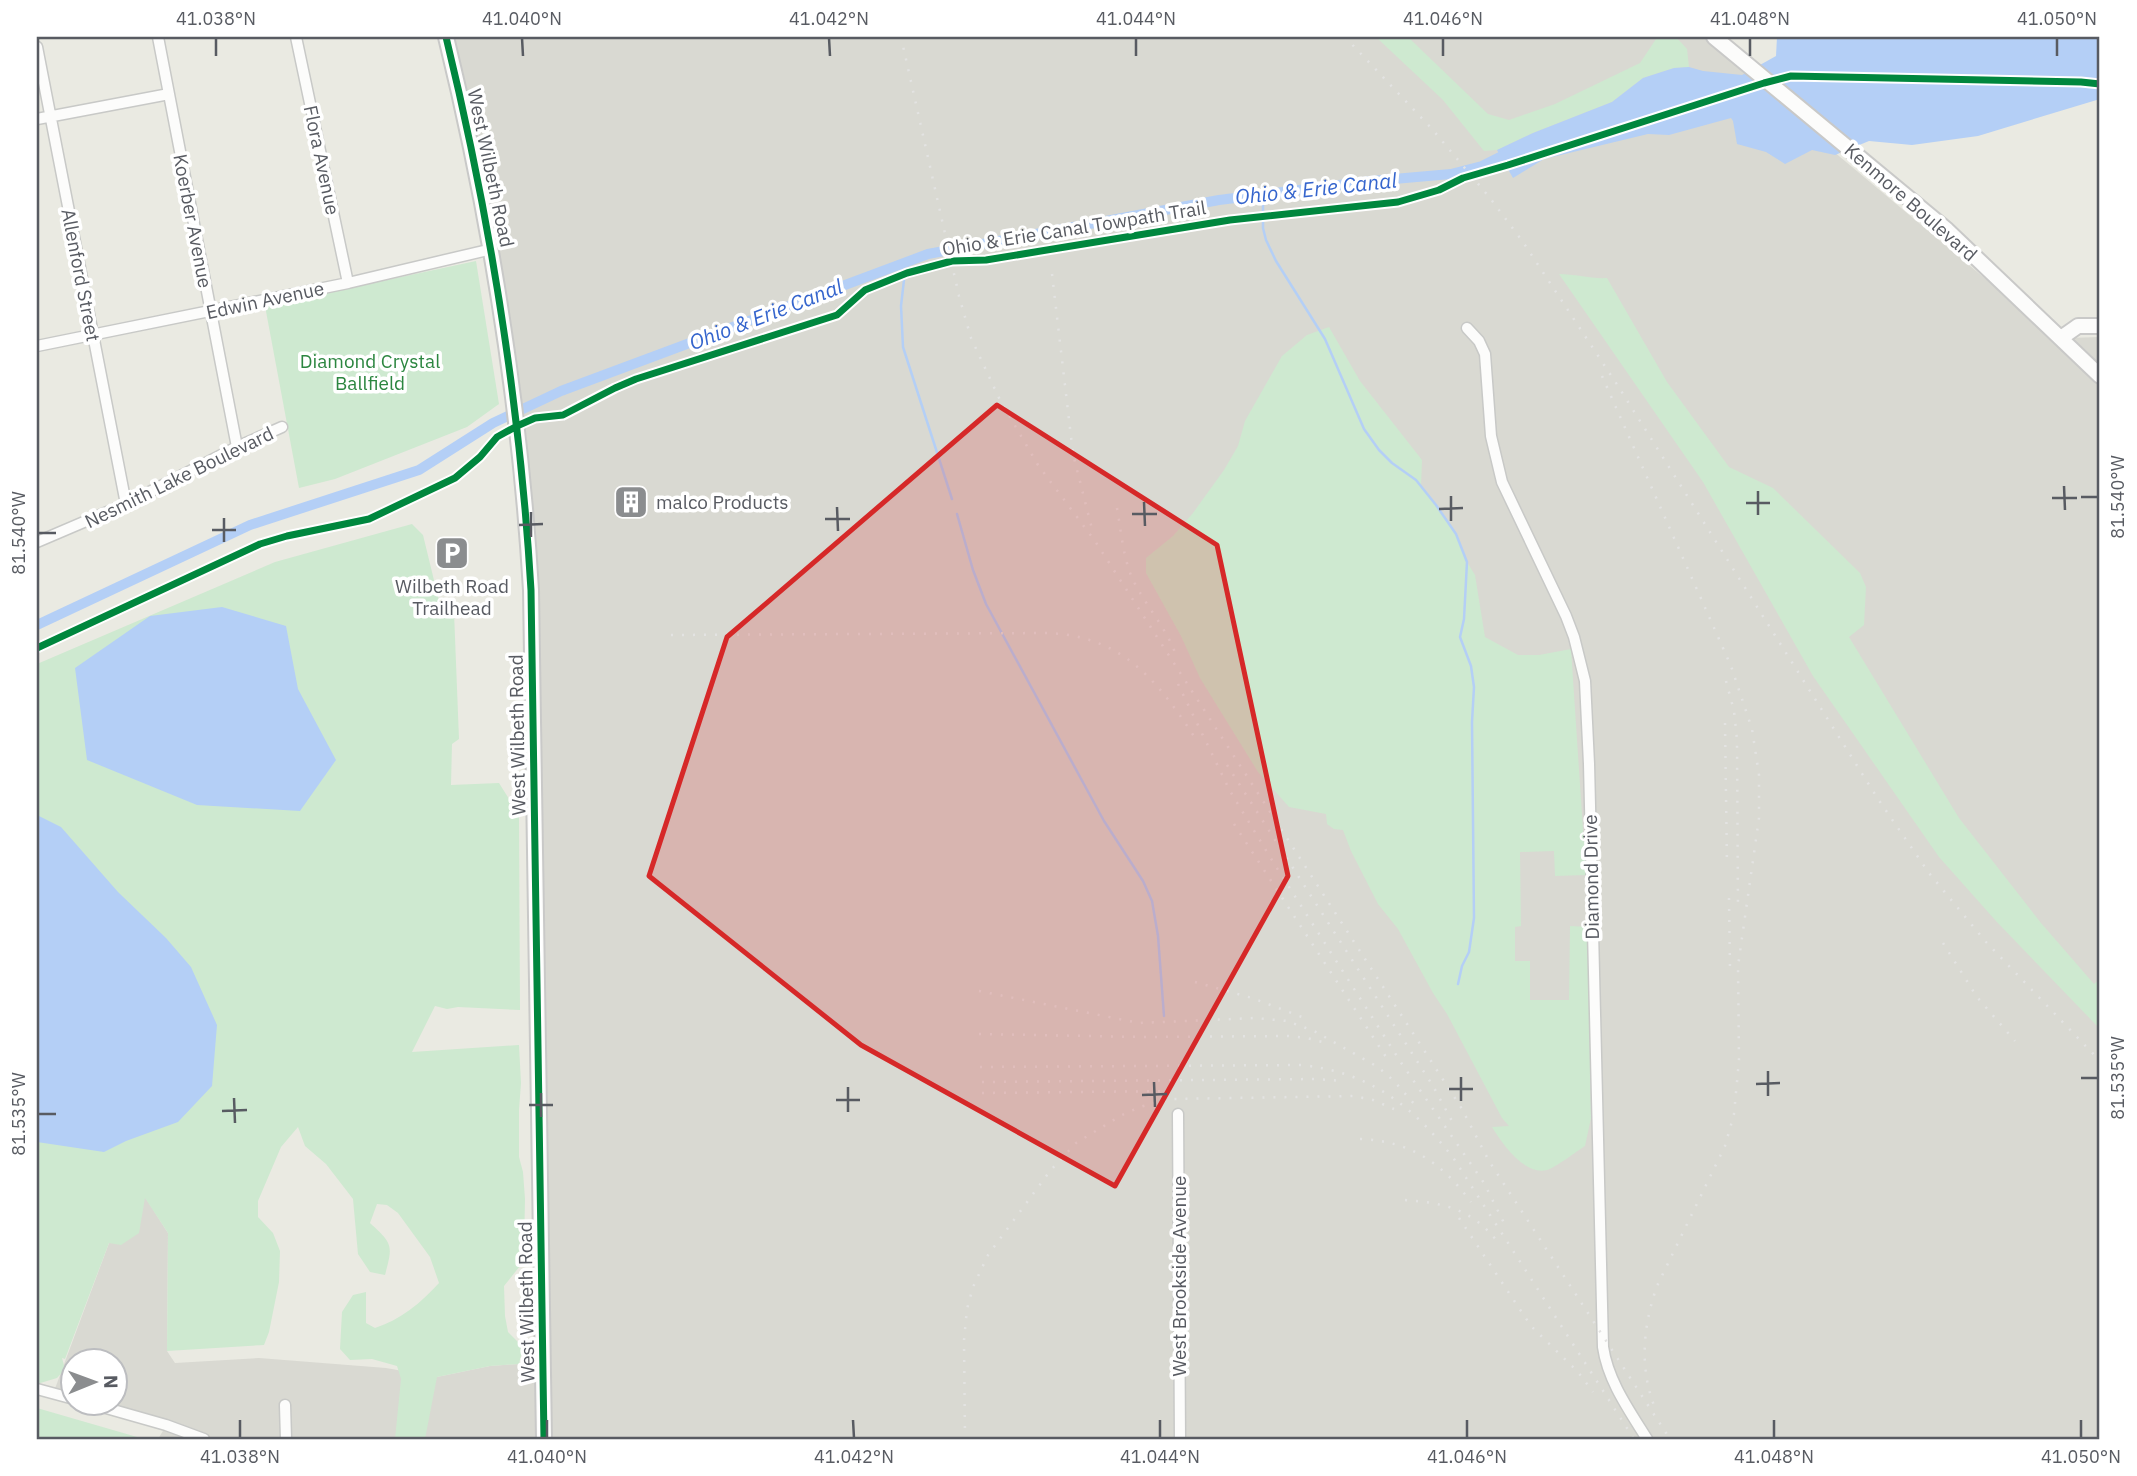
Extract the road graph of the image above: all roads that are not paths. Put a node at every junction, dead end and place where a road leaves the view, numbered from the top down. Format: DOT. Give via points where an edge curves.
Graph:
graph roads {
  1 [pos="158,37"];
  2 [pos="296,37"];
  3 [pos="446,37"];
  4 [pos="1714,37"];
  5 [pos="37,47"];
  6 [pos="169,94"];
  7 [pos="50,117"];
  8 [pos="37,120"];
  9 [pos="492,249"];
  10 [pos="348,283"];
  11 [pos="210,312"];
  12 [pos="2100,326"];
  13 [pos="1467,328"];
  14 [pos="92,335"];
  15 [pos="2060,338"];
  16 [pos="37,345"];
  17 [pos="2100,376"];
  18 [pos="282,427"];
  19 [pos="237,447"];
  20 [pos="126,504"];
  21 [pos="37,542"];
  22 [pos="1178,1114"];
  23 [pos="37,1389"];
  24 [pos="60,1395"];
  25 [pos="285,1405"];
  26 [pos="130,1415"];
  27 [pos="204,1439"];
  28 [pos="286,1439"];
  29 [pos="544,1439"];
  30 [pos="1180,1439"];
  31 [pos="1647,1439"];
  1 -- 6 [label="street, Koerber Avenue"];
  2 -- 10 [label="street, Flora Avenue"];
  3 -- 9 [label="main road, West Wilbeth Road"];
  4 -- 15 [label="main road, Kenmore Boulevard" via="1947,230"];
  5 -- 7 [label="street, Allenford Street"];
  6 -- 7 [label="street"];
  6 -- 11 [label="street, Koerber Avenue"];
  7 -- 8 [label="street"];
  7 -- 14 [label="street, Allenford Street"];
  9 -- 10 [label="street, Edwin Avenue"];
  9 -- 29 [label="main road, West Wilbeth Road" via="519,441 531,590"];
  10 -- 11 [label="street, Edwin Avenue"];
  11 -- 14 [label="street, Edwin Avenue"];
  11 -- 19 [label="street, Koerber Avenue"];
  12 -- 15 [label="main road" via="2078,326"];
  13 -- 31 [label="street, Diamond Drive" via="1485,354 1491,436 1502,482 1566,615 1585,681 1603,1347 1614,1382"];
  14 -- 16 [label="street, Edwin Avenue"];
  14 -- 20 [label="street, Allenford Street"];
  15 -- 17 [label="main road, Kenmore Boulevard"];
  18 -- 19 [label="street, Nesmith Lake Boulevard"];
  19 -- 20 [label="street, Nesmith Lake Boulevard"];
  20 -- 21 [label="street, Nesmith Lake Boulevard"];
  22 -- 30 [label="street, West Brookside Avenue"];
  23 -- 24 [label="street"];
  25 -- 28 [label="street"];
  26 -- 27 [label="street"];
}
